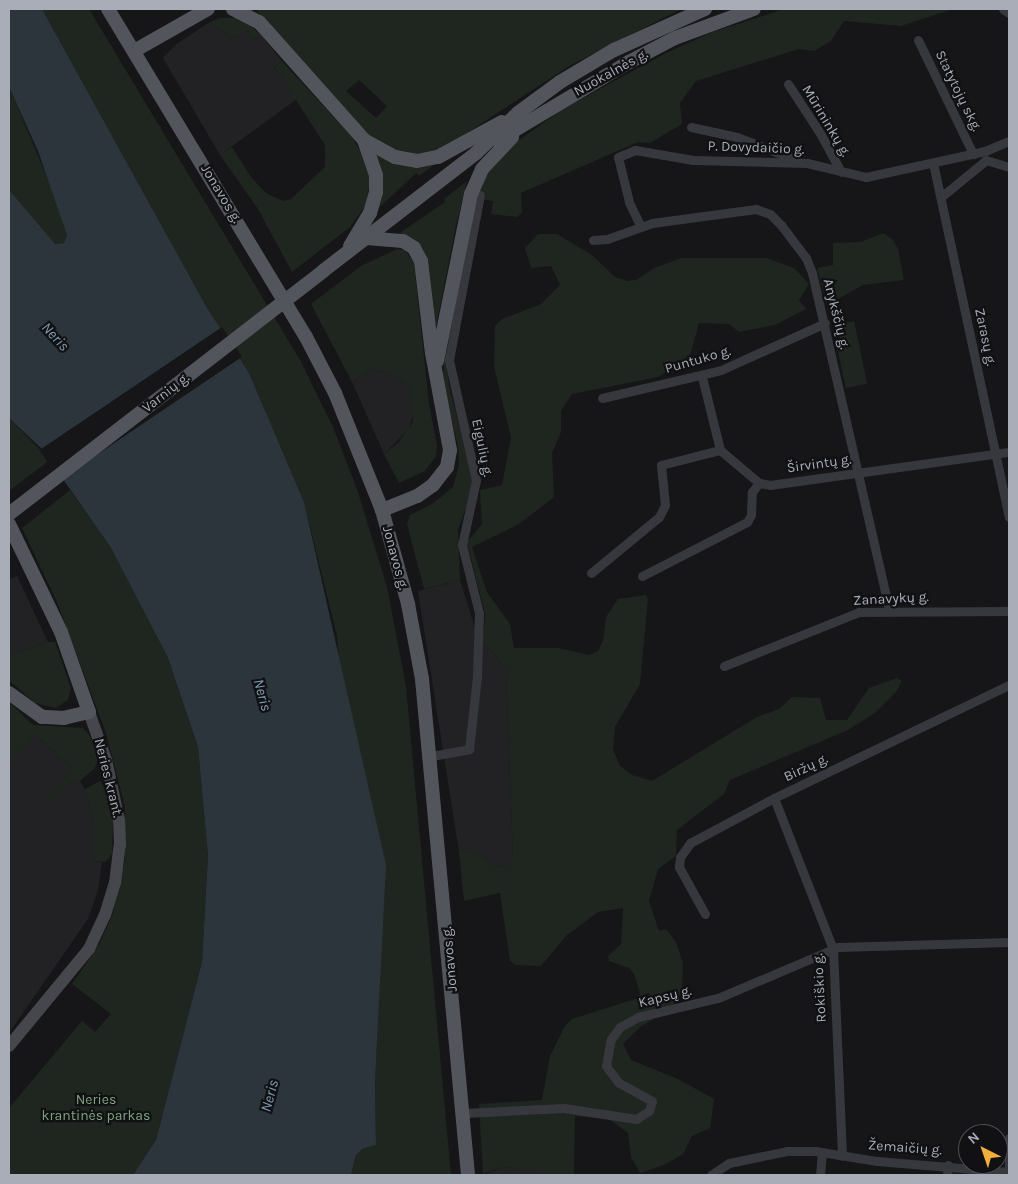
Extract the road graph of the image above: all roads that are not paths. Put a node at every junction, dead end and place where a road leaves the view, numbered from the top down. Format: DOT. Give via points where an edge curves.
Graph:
graph roads {
  1 [pos="108,9"];
  2 [pos="208,9"];
  3 [pos="234,9"];
  4 [pos="705,9"];
  5 [pos="754,9"];
  6 [pos="1003,9"];
  7 [pos="1009,13"];
  8 [pos="918,40"];
  9 [pos="134,51"];
  10 [pos="788,84"];
  11 [pos="522,118"];
  12 [pos="692,127"];
  13 [pos="364,140"];
  14 [pos="1009,141"];
  15 [pos="973,154"];
  16 [pos="985,156"];
  17 [pos="807,163"];
  18 [pos="933,163"];
  19 [pos="1009,167"];
  20 [pos="841,172"];
  21 [pos="480,195"];
  22 [pos="941,197"];
  23 [pos="640,225"];
  24 [pos="467,232"];
  25 [pos="367,238"];
  26 [pos="593,240"];
  27 [pos="345,254"];
  28 [pos="323,271"];
  29 [pos="825,323"];
  30 [pos="435,369"];
  31 [pos="702,377"];
  32 [pos="602,398"];
  33 [pos="720,450"];
  34 [pos="1009,452"];
  35 [pos="996,454"];
  36 [pos="858,473"];
  37 [pos="759,483"];
  38 [pos="382,510"];
  39 [pos="9,514"];
  40 [pos="1009,517"];
  41 [pos="9,524"];
  42 [pos="591,573"];
  43 [pos="642,576"];
  44 [pos="889,610"];
  45 [pos="1009,611"];
  46 [pos="724,666"];
  47 [pos="1009,685"];
  48 [pos="9,693"];
  49 [pos="89,712"];
  50 [pos="431,756"];
  51 [pos="774,798"];
  52 [pos="705,914"];
  53 [pos="1009,942"];
  54 [pos="833,949"];
  55 [pos="9,1046"];
  56 [pos="464,1113"];
  57 [pos="1009,1138"];
  58 [pos="822,1152"];
  59 [pos="842,1156"];
  60 [pos="948,1165"];
  61 [pos="1009,1172"];
  62 [pos="468,1175"];
  63 [pos="711,1175"];
  64 [pos="820,1175"];
  65 [pos="947,1175"];
  1 -- 9 [label="main road, Jonavos g."];
  2 -- 9 [label="main road"];
  3 -- 13 [label="main road" via="259,22"];
  4 -- 11 [label="main road, Nuokalnės g." via="614,50 560,82"];
  5 -- 11 [label="main road, Nuokalnės g." via="675,38"];
  6 -- 7 [label="street"];
  8 -- 15 [label="street, Statytojų skg."];
  9 -- 38 [label="main road, Jonavos g." via="314,352 356,441"];
  10 -- 20 [label="street, Mūrininkų g."];
  11 -- 13 [label="main road" via="438,157 421,161 395,157"];
  11 -- 24 [label="main road" via="482,169 471,194"];
  11 -- 25 [label="main road, Nuokalnės g."];
  12 -- 17 [label="street" via="737,137"];
  13 -- 27 [label="main road" via="376,174 376,195 370,213"];
  14 -- 16 [label="street, P. Dovydaičio g."];
  15 -- 16 [label="street, P. Dovydaičio g."];
  15 -- 18 [label="street, P. Dovydaičio g."];
  16 -- 19 [label="street"];
  16 -- 22 [label="street"];
  17 -- 20 [label="street, P. Dovydaičio g."];
  17 -- 23 [label="street, P. Dovydaičio g." via="693,160 635,150 618,157 629,202"];
  18 -- 20 [label="street, P. Dovydaičio g." via="866,177"];
  18 -- 22 [label="street, Zarasų g."];
  21 -- 24 [label="street, Eigulių g."];
  22 -- 35 [label="street, Zarasų g."];
  23 -- 26 [label="street, Anykščių g." via="607,239"];
  23 -- 29 [label="street, Anykščių g." via="765,211 806,258"];
  24 -- 30 [label="main road"];
  24 -- 50 [label="street, Eigulių g." via="449,360 476,480 462,545 479,613 477,676 469,749"];
  25 -- 27 [label="main road, Nuokalnės g."];
  25 -- 30 [label="main road" via="403,241 418,254"];
  27 -- 28 [label="main road, Nuokalnės g."];
  28 -- 39 [label="main road, Varnių g., bridge"];
  29 -- 31 [label="street, Puntuko g."];
  29 -- 36 [label="street, Anykščių g."];
  30 -- 38 [label="main road" via="450,450 447,467 424,492"];
  31 -- 32 [label="street, Puntuko g."];
  31 -- 33 [label="street"];
  33 -- 37 [label="street"];
  33 -- 42 [label="street" via="661,465 665,505 659,517"];
  34 -- 35 [label="street, Širvintų g."];
  35 -- 36 [label="street, Širvintų g."];
  35 -- 40 [label="street, Zarasų g."];
  36 -- 37 [label="street, Širvintų g." via="770,485"];
  36 -- 44 [label="street, Anykščių g."];
  37 -- 43 [label="street" via="752,492 751,515 747,522"];
  38 -- 50 [label="main road, Jonavos g." via="414,632"];
  41 -- 49 [label="main road, Neries krant." via="61,632"];
  44 -- 45 [label="street, Zanavykų g."];
  44 -- 46 [label="street, Zanavykų g." via="849,614"];
  47 -- 51 [label="street, Biržų g."];
  48 -- 49 [label="main road" via="42,718 64,718"];
  49 -- 55 [label="main road, Neries krant." via="106,760 119,820 120,845 113,891 89,949"];
  50 -- 56 [label="main road, Jonavos g."];
  51 -- 52 [label="street, Biržų g." via="690,843 680,857 680,867"];
  51 -- 54 [label="street, Rokiškio g."];
  53 -- 54 [label="street, Kapsų g."];
  54 -- 56 [label="street, Kapsų g." via="760,983 718,998 644,1015 620,1027 611,1039 606,1066 618,1082 652,1101 649,1110 636,1119 564,1108"];
  54 -- 59 [label="street, Rokiškio g."];
  56 -- 62 [label="main road, Jonavos g."];
  57 -- 61 [label="street"];
  58 -- 59 [label="street, Žemaičių g."];
  58 -- 63 [label="street, Žemaičių g." via="787,1151 729,1163"];
  58 -- 64 [label="street"];
  59 -- 60 [label="street, Žemaičių g."];
  60 -- 61 [label="street, Žemaičių g."];
  60 -- 65 [label="street"];
}
